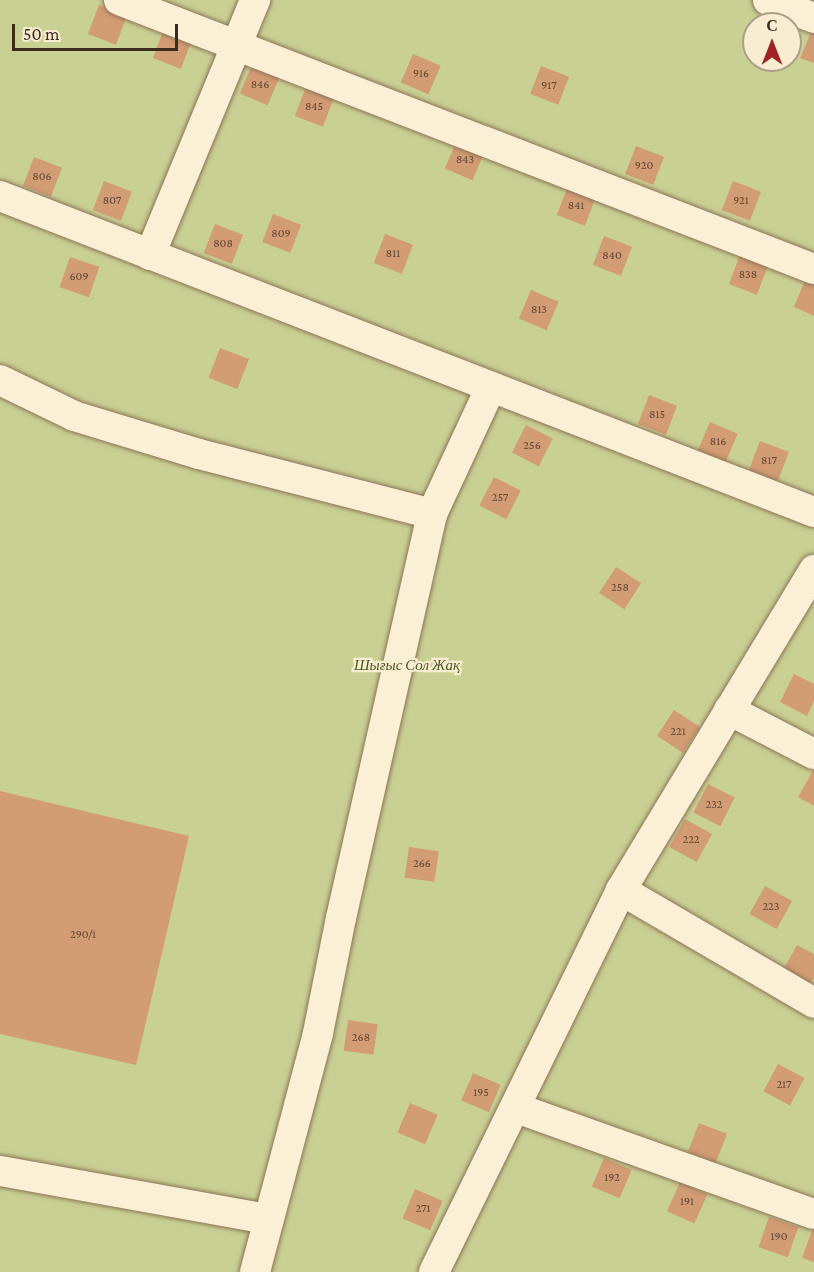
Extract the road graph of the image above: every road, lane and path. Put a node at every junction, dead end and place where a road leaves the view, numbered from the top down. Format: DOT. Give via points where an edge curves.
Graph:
graph roads {
  1 [pos="119,0"];
  2 [pos="255,0"];
  3 [pos="768,0"];
  4 [pos="814,18"];
  5 [pos="238,44"];
  6 [pos="0,196"];
  7 [pos="150,255"];
  8 [pos="814,269"];
  9 [pos="0,380"];
  10 [pos="491,387"];
  11 [pos="814,512"];
  12 [pos="432,514"];
  13 [pos="814,570"];
  14 [pos="729,710"];
  15 [pos="814,753"];
  16 [pos="621,890"];
  17 [pos="814,1003"];
  18 [pos="516,1108"];
  19 [pos="0,1171"];
  20 [pos="814,1214"];
  21 [pos="268,1219"];
  22 [pos="255,1272"];
  23 [pos="434,1272"];
  1 -- 5 [label="street"];
  2 -- 5 [label="street"];
  3 -- 4 [label="street"];
  5 -- 7 [label="street"];
  5 -- 8 [label="street"];
  6 -- 7 [label="street"];
  7 -- 10 [label="street"];
  9 -- 12 [label="street" via="74,416"];
  10 -- 11 [label="street"];
  10 -- 12 [label="street"];
  12 -- 21 [label="street" via="318,1033"];
  13 -- 14 [label="street"];
  14 -- 15 [label="street"];
  14 -- 16 [label="street"];
  16 -- 17 [label="street"];
  16 -- 18 [label="street"];
  18 -- 20 [label="street"];
  18 -- 23 [label="street"];
  19 -- 21 [label="street"];
  21 -- 22 [label="street"];
}
